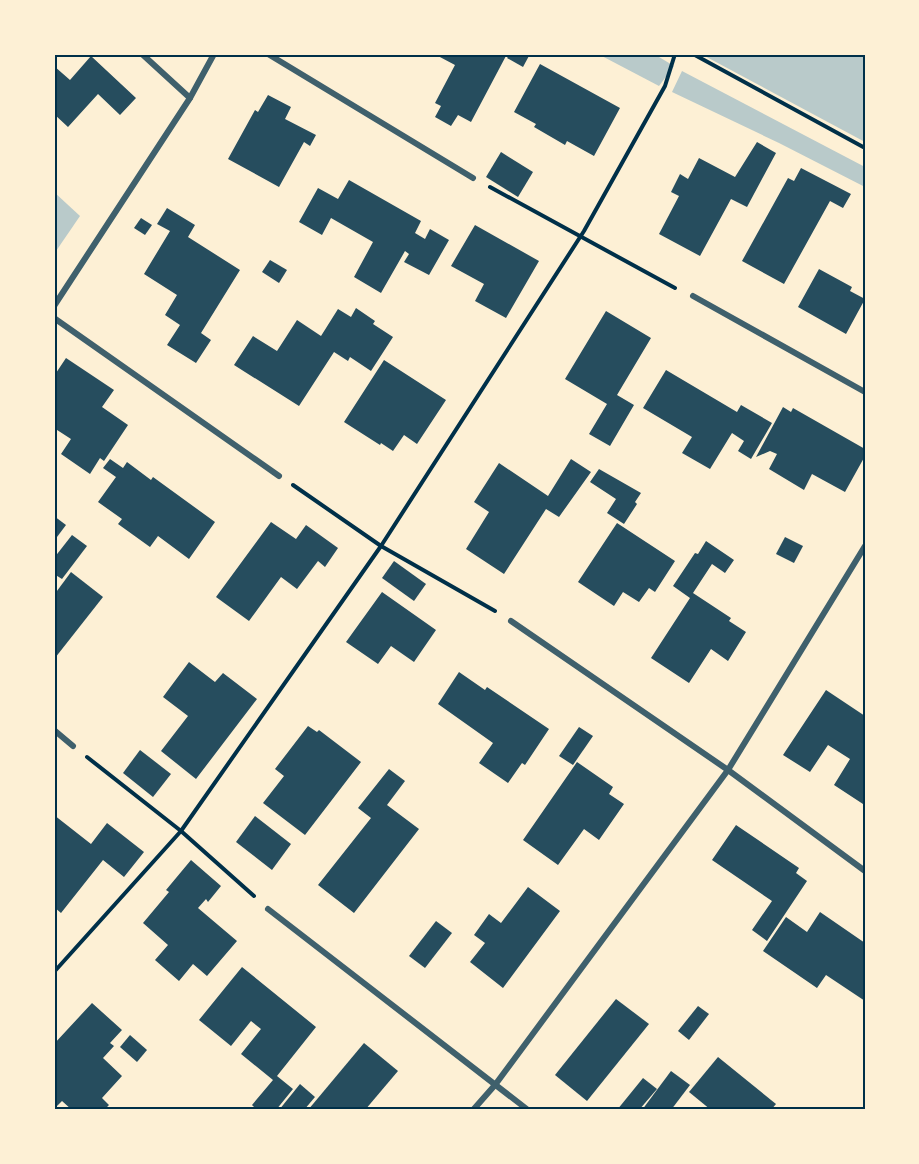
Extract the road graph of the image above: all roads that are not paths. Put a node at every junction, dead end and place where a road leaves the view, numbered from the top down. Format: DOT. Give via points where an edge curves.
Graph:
graph roads {
  1 [pos="142,54"];
  2 [pos="214,54"];
  3 [pos="268,54"];
  4 [pos="190,98"];
  5 [pos="473,178"];
  6 [pos="693,296"];
  7 [pos="54,306"];
  8 [pos="54,318"];
  9 [pos="865,392"];
  10 [pos="279,476"];
  11 [pos="865,546"];
  12 [pos="511,621"];
  13 [pos="54,730"];
  14 [pos="74,746"];
  15 [pos="728,770"];
  16 [pos="865,872"];
  17 [pos="268,909"];
  18 [pos="495,1085"];
  19 [pos="472,1110"];
  20 [pos="528,1110"];
  1 -- 4 [label="street"];
  2 -- 4 [label="street"];
  3 -- 5 [label="street"];
  4 -- 7 [label="street"];
  6 -- 9 [label="street"];
  8 -- 10 [label="street"];
  11 -- 15 [label="street"];
  12 -- 15 [label="street"];
  13 -- 14 [label="street"];
  15 -- 16 [label="street"];
  15 -- 18 [label="street"];
  17 -- 18 [label="street"];
  18 -- 19 [label="street"];
  18 -- 20 [label="street"];
}
